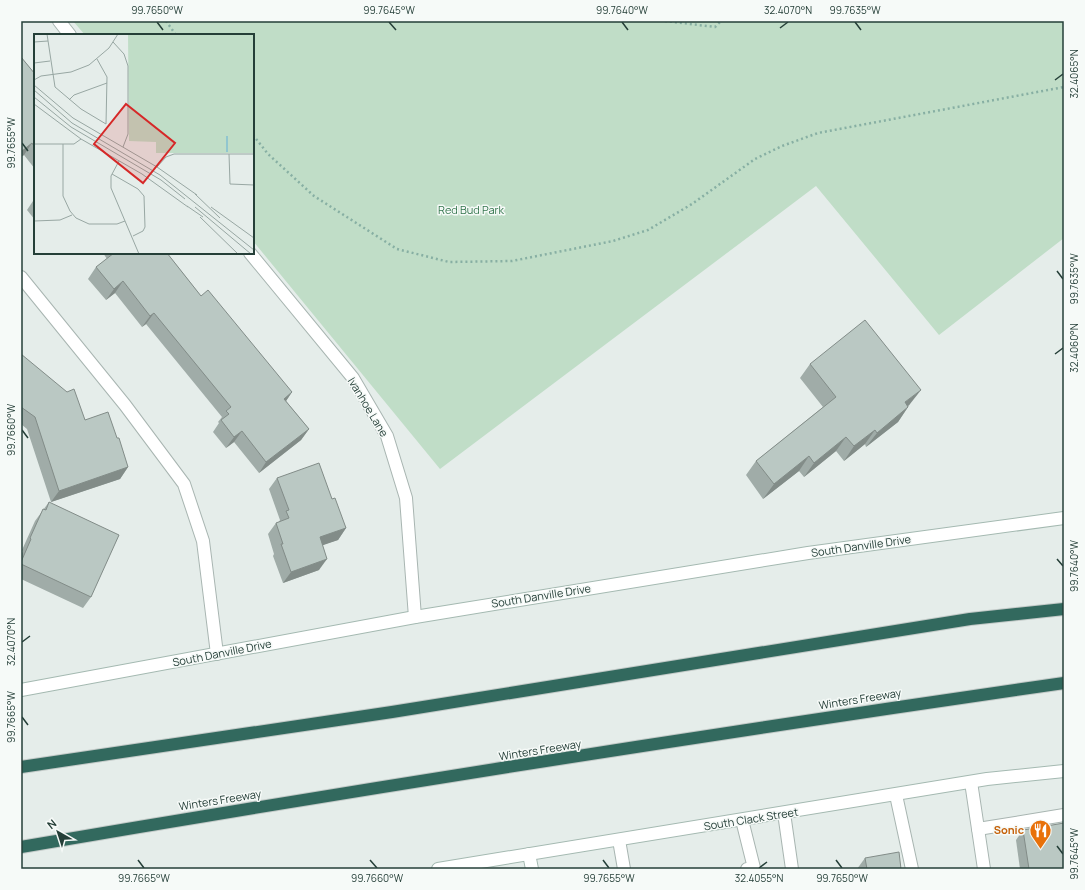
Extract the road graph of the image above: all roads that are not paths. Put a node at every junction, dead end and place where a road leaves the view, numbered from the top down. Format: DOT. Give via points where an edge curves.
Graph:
graph roads {
  1 [pos="58,21"];
  2 [pos="69,34"];
  3 [pos="251,254"];
  4 [pos="21,277"];
  5 [pos="1064,518"];
  6 [pos="1064,609"];
  7 [pos="415,617"];
  8 [pos="217,654"];
  9 [pos="1064,683"];
  10 [pos="21,690"];
  11 [pos="21,767"];
  12 [pos="1064,771"];
  13 [pos="971,782"];
  14 [pos="896,795"];
  15 [pos="784,813"];
  16 [pos="1064,815"];
  17 [pos="742,820"];
  18 [pos="978,829"];
  19 [pos="619,840"];
  20 [pos="21,847"];
  21 [pos="529,854"];
  22 [pos="438,869"];
  23 [pos="532,869"];
  24 [pos="624,869"];
  25 [pos="752,869"];
  26 [pos="792,869"];
  27 [pos="912,869"];
  28 [pos="984,869"];
  1 -- 2 [label="main road"];
  3 -- 7 [label="main road, Ivanhoe Lane" via="352,378 387,436 406,498"];
  4 -- 8 [label="main road" via="125,405 184,484 203,540"];
  5 -- 7 [label="main road, South Danville Drive" via="808,553"];
  6 -- 11 [label="highway" via="970,619 400,711"];
  7 -- 8 [label="main road, South Danville Drive"];
  8 -- 10 [label="main road, South Danville Drive"];
  9 -- 20 [label="highway, Winters Freeway" via="593,754"];
  12 -- 13 [label="main road, South Clack Street"];
  13 -- 14 [label="main road, South Clack Street"];
  13 -- 18 [label="main road"];
  14 -- 15 [label="main road, South Clack Street"];
  14 -- 27 [label="main road"];
  15 -- 17 [label="main road, South Clack Street"];
  15 -- 26 [label="main road"];
  16 -- 18 [label="main road"];
  17 -- 19 [label="main road, South Clack Street"];
  17 -- 25 [label="main road"];
  18 -- 28 [label="main road"];
  19 -- 21 [label="main road, South Clack Street"];
  19 -- 24 [label="main road"];
  21 -- 22 [label="main road, South Clack Street"];
  21 -- 23 [label="main road"];
}
